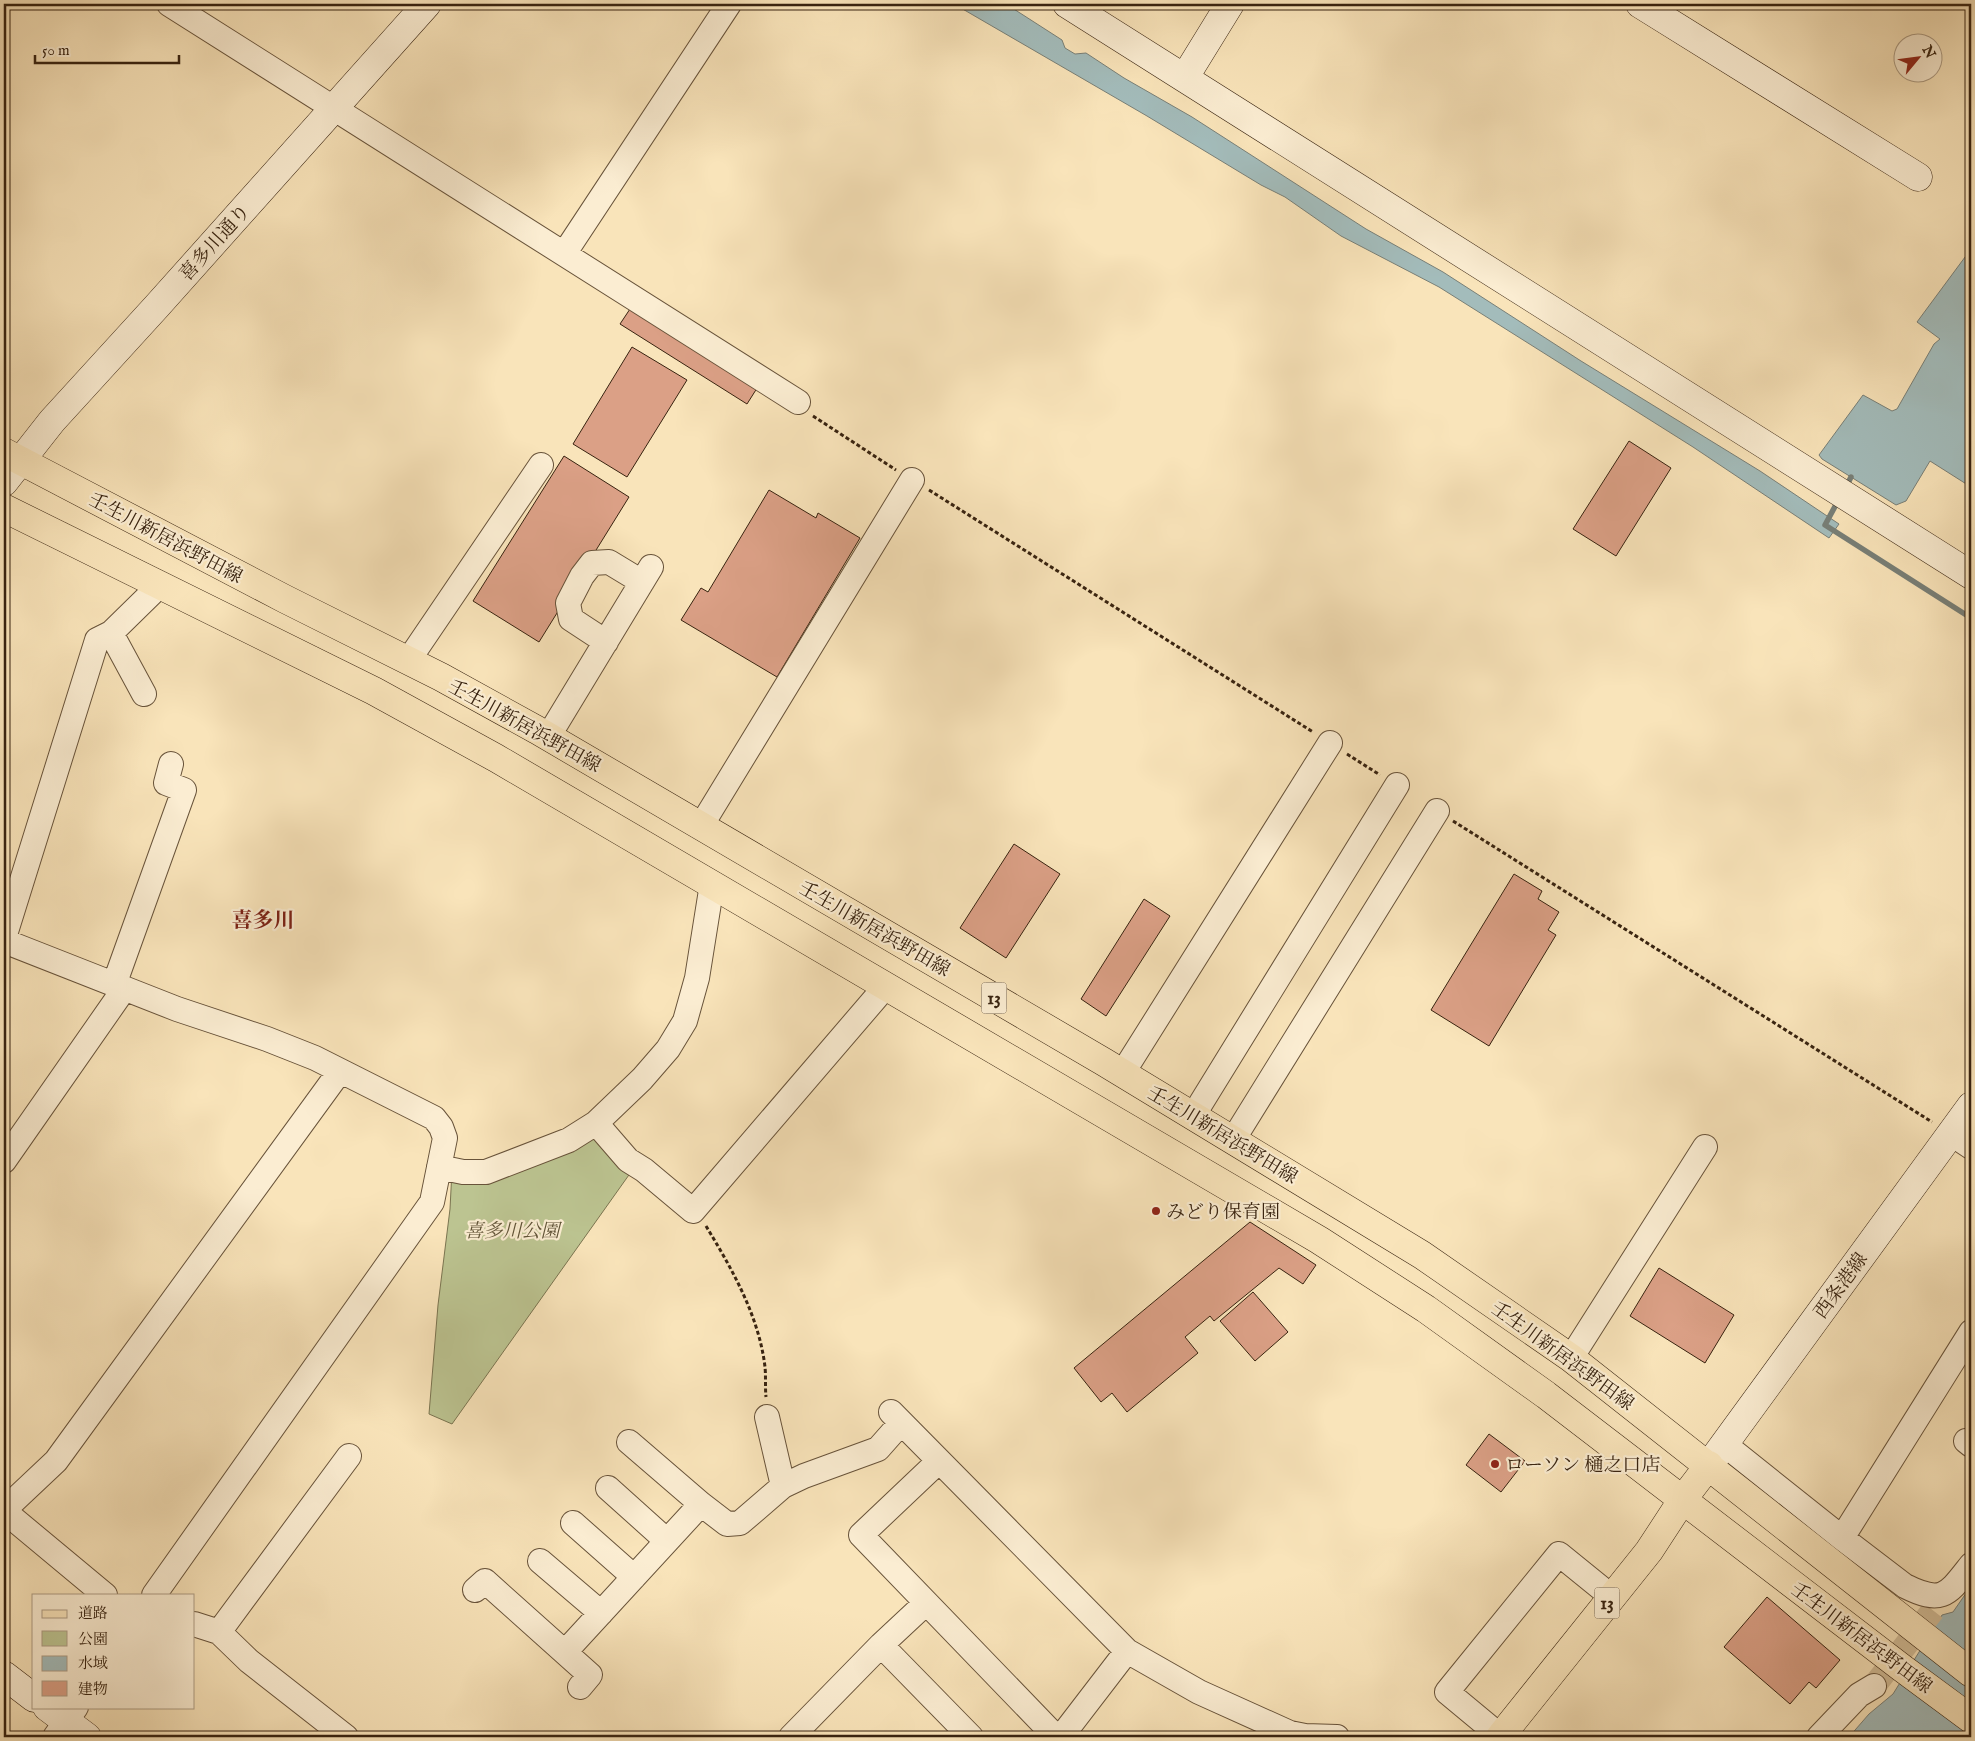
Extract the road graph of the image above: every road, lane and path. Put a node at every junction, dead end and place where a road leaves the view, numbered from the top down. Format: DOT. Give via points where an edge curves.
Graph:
graph roads {
  1 [pos="427,4"];
  2 [pos="729,4"];
  3 [pos="1067,4"];
  4 [pos="1230,4"];
  5 [pos="1640,4"];
  6 [pos="175,5"];
  7 [pos="1185,77"];
  8 [pos="334,108"];
  9 [pos="1918,176"];
  10 [pos="564,254"];
  11 [pos="798,402"];
  12 [pos="13,457"];
  13 [pos="541,464"];
  14 [pos="912,480"];
  15 [pos="4,482"];
  16 [pos="4,508"];
  17 [pos="1971,575"];
  18 [pos="160,585"];
  19 [pos="112,633"];
  20 [pos="606,642"];
  21 [pos="408,661"];
  22 [pos="144,694"];
  23 [pos="548,737"];
  24 [pos="1330,744"];
  25 [pos="172,764"];
  26 [pos="1397,786"];
  27 [pos="1437,811"];
  28 [pos="701,826"];
  29 [pos="712,884"];
  30 [pos="4,939"];
  31 [pos="886,986"];
  32 [pos="119,987"];
  33 [pos="340,1071"];
  34 [pos="1122,1074"];
  35 [pos="1971,1106"];
  36 [pos="1193,1116"];
  37 [pos="596,1124"];
  38 [pos="1233,1140"];
  39 [pos="1961,1140"];
  40 [pos="1705,1147"];
  41 [pos="4,1161"];
  42 [pos="439,1167"];
  43 [pos="693,1211"];
  44 [pos="1971,1332"];
  45 [pos="1571,1358"];
  46 [pos="767,1417"];
  47 [pos="629,1442"];
  48 [pos="1716,1454"];
  49 [pos="349,1456"];
  50 [pos="939,1460"];
  51 [pos="783,1486"];
  52 [pos="608,1488"];
  53 [pos="1683,1499"];
  54 [pos="701,1504"];
  55 [pos="4,1511"];
  56 [pos="573,1523"];
  57 [pos="1842,1538"];
  58 [pos="667,1541"];
  59 [pos="540,1561"];
  60 [pos="1971,1565"];
  61 [pos="634,1577"];
  62 [pos="81,1587"];
  63 [pos="475,1590"];
  64 [pos="102,1594"];
  65 [pos="155,1594"];
  66 [pos="1612,1596"];
  67 [pos="926,1603"];
  68 [pos="601,1614"];
  69 [pos="195,1624"];
  70 [pos="219,1632"];
  71 [pos="881,1645"];
  72 [pos="566,1652"];
  73 [pos="1127,1652"];
  74 [pos="1971,1673"];
  75 [pos="4,1675"];
  76 [pos="1874,1686"];
  77 [pos="580,1687"];
  78 [pos="32,1696"];
  79 [pos="1971,1719"];
  80 [pos="346,1737"];
  81 [pos="791,1737"];
  82 [pos="971,1737"];
  83 [pos="1056,1737"];
  84 [pos="1061,1737"];
  85 [pos="1337,1737"];
  86 [pos="1500,1737"];
  87 [pos="1819,1737"];
  1 -- 8 [label="street, 喜多川通り"];
  2 -- 10 [label="street"];
  3 -- 7 [label="street"];
  4 -- 7 [label="street"];
  5 -- 9 [label="street"];
  6 -- 8 [label="street"];
  7 -- 17 [label="street"];
  8 -- 10 [label="street"];
  8 -- 12 [label="street, 喜多川通り" via="52,421"];
  10 -- 11 [label="street"];
  11 -- 14 [label="path" via="816,420"];
  12 -- 15 [label="street, 喜多川通り"];
  12 -- 21 [label="main road, 壬生川新居浜野田線 / 13"];
  13 -- 21 [label="street"];
  14 -- 24 [label="path"];
  14 -- 28 [label="street"];
  16 -- 18 [label="main road, 壬生川新居浜野田線 / 13"];
  18 -- 19 [label="street"];
  18 -- 29 [label="main road, 壬生川新居浜野田線 / 13" via="391,701"];
  19 -- 22 [label="street"];
  19 -- 30 [label="street" via="97,640"];
  20 -- 20 [label="street" via="646,575 610,562 592,563 568,603 571,619"];
  20 -- 23 [label="street"];
  21 -- 23 [label="main road, 壬生川新居浜野田線 / 13"];
  23 -- 28 [label="main road, 壬生川新居浜野田線 / 13"];
  24 -- 26 [label="path"];
  24 -- 34 [label="street"];
  25 -- 32 [label="street" via="166,783 184,790"];
  26 -- 36 [label="street"];
  27 -- 38 [label="street"];
  27 -- 39 [label="path"];
  28 -- 34 [label="main road, 壬生川新居浜野田線 / 13"];
  29 -- 31 [label="main road, 壬生川新居浜野田線 / 13"];
  29 -- 37 [label="street" via="697,978 685,1021 668,1049"];
  30 -- 32 [label="street"];
  31 -- 43 [label="street"];
  31 -- 53 [label="main road, 壬生川新居浜野田線 / 13" via="1319,1240 1426,1308"];
  32 -- 33 [label="street" via="268,1039"];
  32 -- 41 [label="street"];
  33 -- 42 [label="street" via="434,1118 442,1127 444,1138"];
  33 -- 55 [label="street" via="56,1461"];
  34 -- 36 [label="main road, 壬生川新居浜野田線 / 13"];
  35 -- 39 [label="street, 西条港線"];
  36 -- 38 [label="main road, 壬生川新居浜野田線 / 13"];
  37 -- 42 [label="street" via="569,1140 486,1172"];
  37 -- 43 [label="street" via="628,1160"];
  38 -- 45 [label="main road, 壬生川新居浜野田線 / 13" via="1422,1255"];
  39 -- 48 [label="street, 西条港線"];
  40 -- 45 [label="street"];
  42 -- 65 [label="street" via="432,1202"];
  43 -- 46 [label="path" via="707,1227 749,1307 765,1368"];
  44 -- 57 [label="street"];
  45 -- 48 [label="main road, 壬生川新居浜野田線 / 13"];
  46 -- 51 [label="street"];
  47 -- 54 [label="street"];
  48 -- 53 [label="main road, 13"];
  48 -- 57 [label="street"];
  48 -- 74 [label="main road, 壬生川新居浜野田線 / 13" via="1924,1636"];
  49 -- 70 [label="street"];
  50 -- 51 [label="street" via="896,1418 878,1449"];
  50 -- 67 [label="street" via="861,1536"];
  50 -- 73 [label="street"];
  51 -- 54 [label="street" via="740,1523 727,1524"];
  52 -- 58 [label="street"];
  53 -- 66 [label="main road, 13" via="1649,1551"];
  53 -- 79 [label="main road, 壬生川新居浜野田線 / 13"];
  54 -- 58 [label="street"];
  55 -- 62 [label="street"];
  56 -- 61 [label="street"];
  57 -- 60 [label="street" via="1906,1586 1939,1596 1940,1601"];
  58 -- 61 [label="street"];
  59 -- 68 [label="street"];
  61 -- 68 [label="street"];
  62 -- 64 [label="street"];
  63 -- 72 [label="street" via="485,1581"];
  66 -- 86 [label="main road, 13"];
  66 -- 86 [label="street" via="1559,1554 1447,1692"];
  67 -- 71 [label="street"];
  67 -- 83 [label="street"];
  68 -- 72 [label="street"];
  69 -- 70 [label="street"];
  70 -- 80 [label="street" via="249,1661"];
  71 -- 81 [label="street"];
  71 -- 82 [label="street"];
  72 -- 77 [label="street" via="590,1675"];
  73 -- 84 [label="street"];
  73 -- 85 [label="street" via="1199,1692 1290,1733"];
  75 -- 78 [label="street"];
  76 -- 87 [label="street" via="1859,1695"];
}
